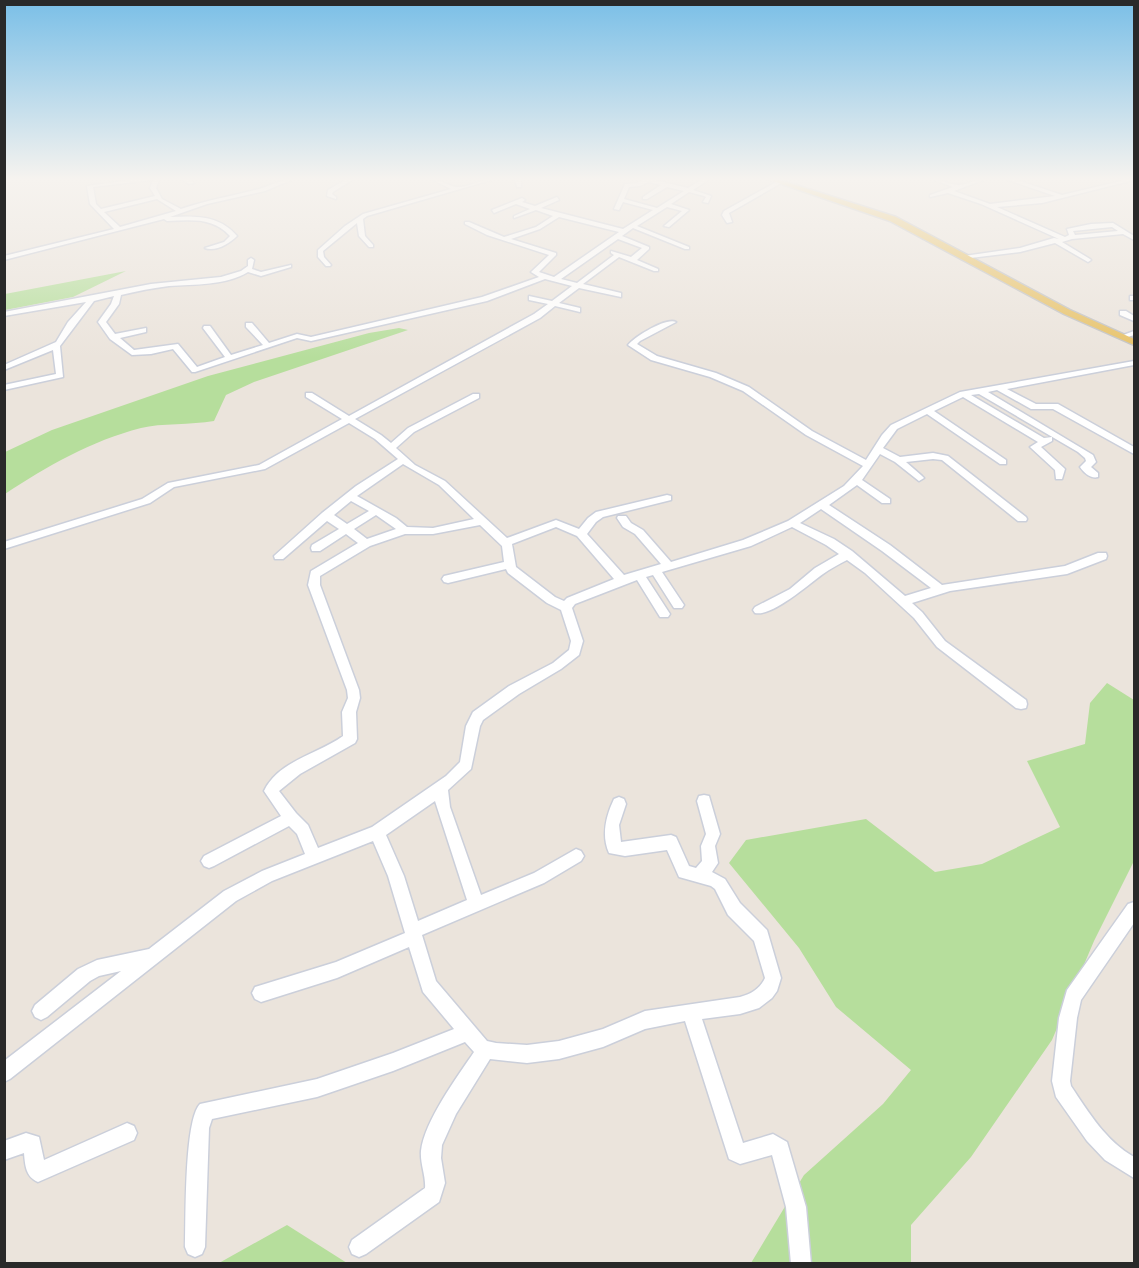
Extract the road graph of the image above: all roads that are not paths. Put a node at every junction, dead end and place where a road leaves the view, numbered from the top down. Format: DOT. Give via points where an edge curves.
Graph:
graph roads {
  1 [pos="82,239"];
  2 [pos="230,239"];
  3 [pos="334,239"];
  4 [pos="365,239"];
  5 [pos="510,239"];
  6 [pos="612,239"];
  7 [pos="630,239"];
  8 [pos="656,239"];
  9 [pos="665,239"];
  10 [pos="930,239"];
  11 [pos="1058,239"];
  12 [pos="1054,240"];
  13 [pos="371,246"];
  14 [pos="642,246"];
  15 [pos="601,247"];
  16 [pos="687,248"];
  17 [pos="208,249"];
  18 [pos="619,254"];
  19 [pos="4,258"];
  20 [pos="964,258"];
  21 [pos="251,260"];
  22 [pos="632,260"];
  23 [pos="1088,260"];
  24 [pos="289,266"];
  25 [pos="328,266"];
  26 [pos="248,270"];
  27 [pos="656,270"];
  28 [pos="545,277"];
  29 [pos="556,279"];
  30 [pos="578,285"];
  31 [pos="118,294"];
  32 [pos="618,295"];
  33 [pos="532,298"];
  34 [pos="91,299"];
  35 [pos="553,304"];
  36 [pos="577,310"];
  37 [pos="1123,313"];
  38 [pos="4,314"];
  39 [pos="1134,319"];
  40 [pos="672,322"];
  41 [pos="249,325"];
  42 [pos="207,328"];
  43 [pos="142,330"];
  44 [pos="1134,333"];
  45 [pos="114,337"];
  46 [pos="1122,337"];
  47 [pos="1134,342"];
  48 [pos="56,346"];
  49 [pos="267,346"];
  50 [pos="230,358"];
  51 [pos="1134,363"];
  52 [pos="4,368"];
  53 [pos="4,388"];
  54 [pos="999,388"];
  55 [pos="979,390"];
  56 [pos="963,394"];
  57 [pos="309,395"];
  58 [pos="476,396"];
  59 [pos="928,411"];
  60 [pos="350,418"];
  61 [pos="1057,436"];
  62 [pos="1043,441"];
  63 [pos="390,448"];
  64 [pos="878,449"];
  65 [pos="1134,452"];
  66 [pos="403,460"];
  67 [pos="898,460"];
  68 [pos="1003,462"];
  69 [pos="868,465"];
  70 [pos="1095,475"];
  71 [pos="1059,477"];
  72 [pos="919,478"];
  73 [pos="856,480"];
  74 [pos="350,496"];
  75 [pos="667,498"];
  76 [pos="886,501"];
  77 [pos="822,506"];
  78 [pos="376,511"];
  79 [pos="326,515"];
  80 [pos="622,518"];
  81 [pos="1022,519"];
  82 [pos="481,521"];
  83 [pos="792,523"];
  84 [pos="345,529"];
  85 [pos="404,530"];
  86 [pos="581,534"];
  87 [pos="366,543"];
  88 [pos="505,543"];
  89 [pos="4,546"];
  90 [pos="316,548"];
  91 [pos="848,555"];
  92 [pos="279,556"];
  93 [pos="1102,556"];
  94 [pos="510,564"];
  95 [pos="670,567"];
  96 [pos="656,571"];
  97 [pos="640,576"];
  98 [pos="448,579"];
  99 [pos="622,580"];
  100 [pos="941,590"];
  101 [pos="903,601"];
  102 [pos="678,605"];
  103 [pos="567,607"];
  104 [pos="759,610"];
  105 [pos="664,614"];
  106 [pos="1021,704"];
  107 [pos="441,788"];
  108 [pos="704,801"];
  109 [pos="619,804"];
  110 [pos="291,818"];
  111 [pos="377,832"];
  112 [pos="576,856"];
  113 [pos="314,857"];
  114 [pos="209,861"];
  115 [pos="698,876"];
  116 [pos="476,903"];
  117 [pos="1134,910"];
  118 [pos="413,934"];
  119 [pos="150,957"];
  120 [pos="261,993"];
  121 [pos="41,1011"];
  122 [pos="691,1012"];
  123 [pos="468,1032"];
  124 [pos="486,1050"];
  125 [pos="4,1073"];
  126 [pos="127,1133"];
  127 [pos="4,1151"];
  128 [pos="1134,1168"];
  129 [pos="195,1246"];
  130 [pos="359,1247"];
  131 [pos="801,1263"];
  1 -- 19 [label="street"];
  2 -- 17 [label="street"];
  3 -- 25 [label="street" via="320,251"];
  4 -- 13 [label="street"];
  5 -- 28 [label="street" via="554,254 534,272"];
  6 -- 15 [label="street"];
  7 -- 14 [label="street"];
  8 -- 14 [label="street"];
  9 -- 16 [label="street"];
  10 -- 20 [label="main road"];
  11 -- 12 [label="street"];
  12 -- 20 [label="street" via="1020,250"];
  12 -- 23 [label="street"];
  14 -- 22 [label="street" via="648,250"];
  15 -- 18 [label="street"];
  15 -- 29 [label="street"];
  18 -- 22 [label="street"];
  18 -- 30 [label="street"];
  20 -- 46 [label="main road"];
  21 -- 26 [label="street"];
  22 -- 27 [label="street"];
  24 -- 26 [label="street" via="261,274"];
  26 -- 31 [label="street" via="218,280 163,284"];
  28 -- 29 [label="street"];
  28 -- 49 [label="street" via="484,300 311,339 299,336"];
  29 -- 30 [label="street"];
  30 -- 32 [label="street"];
  30 -- 35 [label="street"];
  31 -- 34 [label="street"];
  31 -- 45 [label="street" via="102,322"];
  33 -- 35 [label="street"];
  34 -- 38 [label="street"];
  34 -- 48 [label="street"];
  35 -- 36 [label="street"];
  35 -- 60 [label="street"];
  37 -- 39 [label="street"];
  40 -- 69 [label="street" via="632,345 654,358 747,389 809,433"];
  41 -- 49 [label="street"];
  42 -- 50 [label="street"];
  43 -- 45 [label="street"];
  44 -- 46 [label="street"];
  45 -- 50 [label="street" via="135,354 175,346 194,370"];
  46 -- 47 [label="main road"];
  48 -- 52 [label="street"];
  48 -- 53 [label="street" via="60,375"];
  49 -- 50 [label="street"];
  51 -- 54 [label="street"];
  54 -- 55 [label="street"];
  54 -- 65 [label="street" via="1034,407 1055,406"];
  55 -- 56 [label="street"];
  55 -- 61 [label="street"];
  56 -- 59 [label="street"];
  56 -- 62 [label="street"];
  57 -- 60 [label="street"];
  58 -- 63 [label="street" via="411,430"];
  59 -- 64 [label="street" via="894,427"];
  59 -- 68 [label="street"];
  60 -- 63 [label="street"];
  60 -- 89 [label="street" via="262,467 171,485 146,501"];
  61 -- 62 [label="street"];
  61 -- 70 [label="street" via="1090,457 1091,462 1085,467"];
  62 -- 71 [label="street" via="1035,447 1060,469"];
  63 -- 66 [label="street"];
  64 -- 67 [label="street"];
  64 -- 69 [label="street"];
  66 -- 74 [label="street"];
  66 -- 82 [label="street" via="442,483"];
  67 -- 72 [label="street"];
  67 -- 81 [label="street" via="945,458"];
  69 -- 73 [label="street"];
  73 -- 76 [label="street"];
  73 -- 77 [label="street"];
  74 -- 78 [label="street"];
  74 -- 79 [label="street"];
  75 -- 86 [label="street" via="600,514"];
  77 -- 83 [label="street"];
  77 -- 100 [label="street"];
  78 -- 84 [label="street"];
  78 -- 85 [label="street"];
  79 -- 84 [label="street"];
  79 -- 92 [label="street"];
  80 -- 95 [label="street"];
  82 -- 85 [label="street" via="434,531"];
  82 -- 88 [label="street"];
  83 -- 91 [label="street"];
  83 -- 95 [label="street" via="747,543"];
  84 -- 87 [label="street"];
  84 -- 90 [label="street"];
  85 -- 87 [label="street"];
  86 -- 88 [label="street" via="554,523"];
  86 -- 99 [label="street"];
  87 -- 110 [label="street" via="321,569 313,578 354,698 349,712 350,739 271,788"];
  88 -- 94 [label="street" via="510,550"];
  91 -- 101 [label="street"];
  91 -- 104 [label="street" via="819,571 794,592"];
  93 -- 100 [label="street" via="1067,570"];
  94 -- 98 [label="street"];
  94 -- 103 [label="street" via="512,570"];
  95 -- 96 [label="street"];
  96 -- 97 [label="street"];
  96 -- 102 [label="street"];
  97 -- 99 [label="street"];
  97 -- 105 [label="street"];
  99 -- 103 [label="street" via="571,601"];
  100 -- 101 [label="street"];
  101 -- 106 [label="street" via="941,644"];
  103 -- 107 [label="street" via="577,641 575,652 478,716 466,765"];
  107 -- 111 [label="street"];
  107 -- 116 [label="street" via="443,807"];
  108 -- 115 [label="street" via="712,834 708,846 710,863"];
  109 -- 115 [label="street" via="612,825 614,848 671,842 684,872"];
  110 -- 113 [label="street" via="303,830"];
  110 -- 114 [label="street"];
  111 -- 113 [label="street"];
  111 -- 118 [label="street" via="396,876"];
  112 -- 116 [label="street" via="539,878"];
  113 -- 119 [label="street" via="230,896"];
  115 -- 122 [label="street" via="720,884 734,909 756,929 773,978 766,992 753,1002"];
  116 -- 118 [label="street"];
  117 -- 128 [label="street" via="1073,996 1061,1081 1063,1090 1096,1138"];
  118 -- 120 [label="street" via="338,970"];
  118 -- 123 [label="street" via="429,986"];
  119 -- 121 [label="street" via="97,968"];
  119 -- 125 [label="street"];
  122 -- 124 [label="street" via="645,1020 602,1038 551,1050 515,1054"];
  122 -- 131 [label="street" via="736,1152 773,1144 780,1149 796,1207"];
  123 -- 124 [label="street"];
  123 -- 129 [label="street" via="317,1088 207,1111 200,1128"];
  124 -- 130 [label="street" via="432,1145 432,1195"];
  126 -- 127 [label="street" via="38,1172 32,1144"];
}
